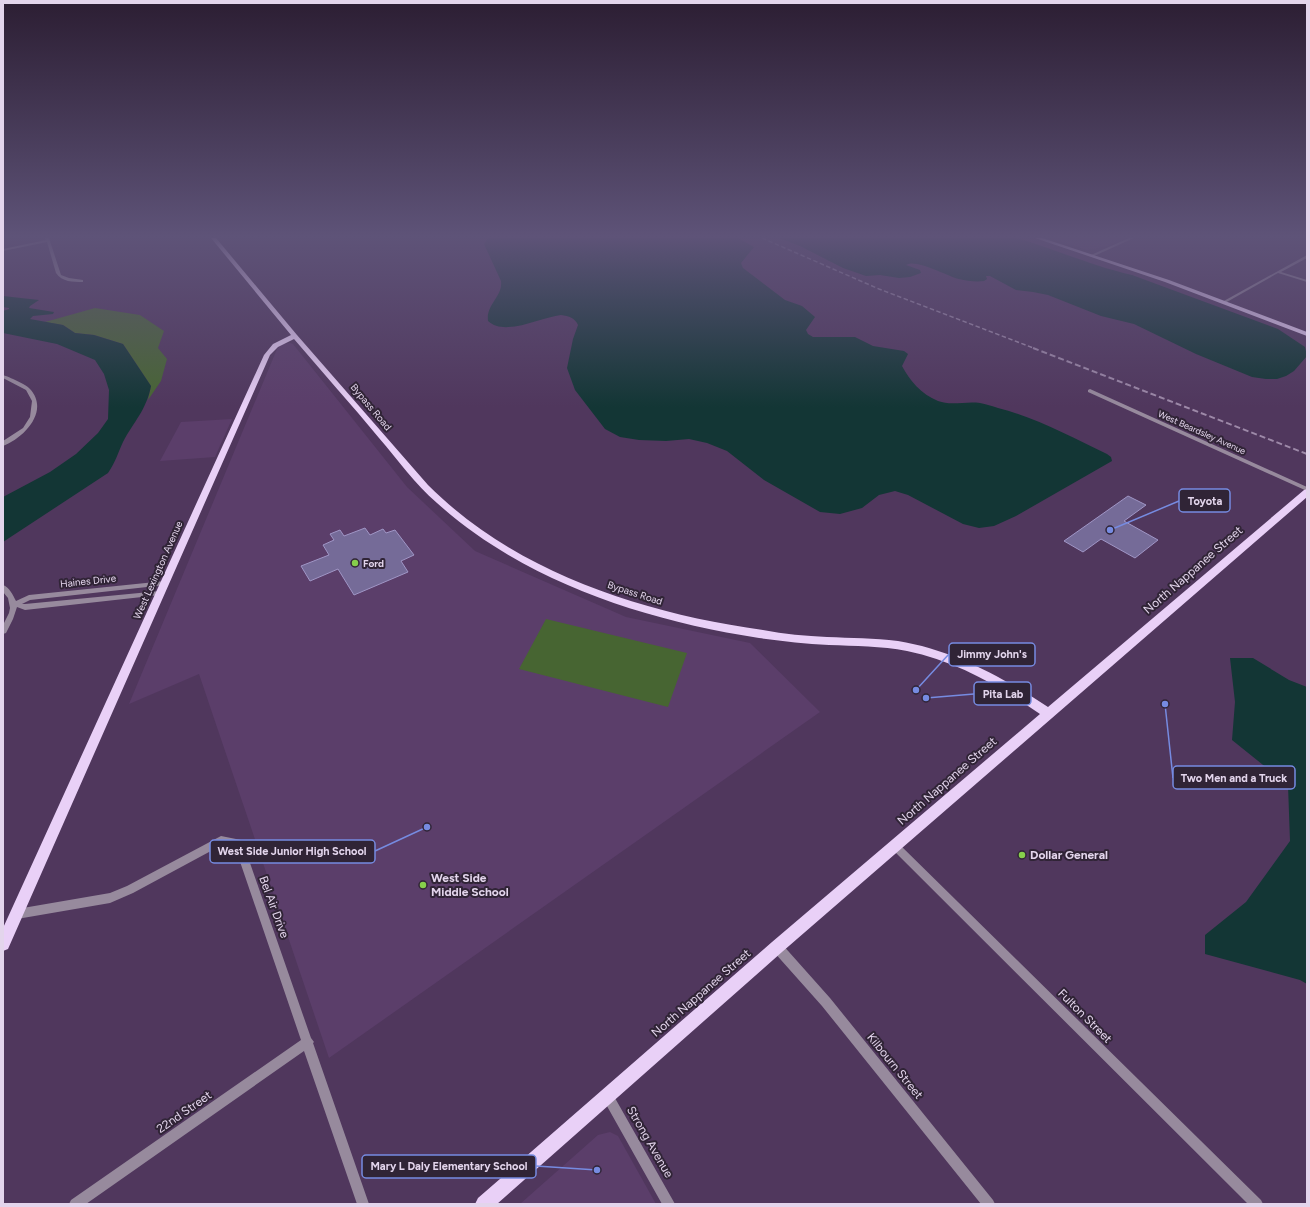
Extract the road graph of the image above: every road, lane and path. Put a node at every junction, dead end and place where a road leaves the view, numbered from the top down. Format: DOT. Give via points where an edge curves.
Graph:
graph roads {
  1 [pos="261,294"];
  2 [pos="1203,294"];
  3 [pos="1239,294"];
  4 [pos="1224,302"];
  5 [pos="1307,334"];
  6 [pos="296,336"];
  7 [pos="3,376"];
  8 [pos="1090,391"];
  9 [pos="3,444"];
  10 [pos="1307,491"];
  11 [pos="165,583"];
  12 [pos="3,587"];
  13 [pos="160,593"];
  14 [pos="14,604"];
  15 [pos="3,631"];
  16 [pos="1049,714"];
  17 [pos="895,846"];
  18 [pos="17,914"];
  19 [pos="3,944"];
  20 [pos="777,947"];
  21 [pos="308,1042"];
  22 [pos="607,1094"];
  23 [pos="76,1204"];
  24 [pos="363,1204"];
  25 [pos="484,1204"];
  26 [pos="669,1204"];
  27 [pos="989,1204"];
  28 [pos="1257,1204"];
  1 -- 6 [label="main road"];
  2 -- 4 [label="main road"];
  3 -- 4 [label="street"];
  4 -- 5 [label="main road"];
  6 -- 11 [label="main road, West Lexington Avenue" via="279,342 267,355"];
  6 -- 16 [label="main road, Bypass Road" via="438,500 482,534 537,566 613,598 717,626 790,638 880,643 927,651 979,671"];
  7 -- 9 [label="street" via="28,389 35,401 33,417 24,429"];
  8 -- 10 [label="street, West Beardsley Avenue"];
  10 -- 16 [label="main road, North Nappanee Street"];
  11 -- 13 [label="main road, West Lexington Avenue"];
  11 -- 14 [label="street, Haines Drive" via="29,598"];
  12 -- 14 [label="street" via="12,595"];
  13 -- 14 [label="street, Haines Drive" via="25,607"];
  13 -- 18 [label="main road, West Lexington Avenue"];
  14 -- 15 [label="street" via="10,620"];
  16 -- 17 [label="main road, North Nappanee Street"];
  17 -- 20 [label="main road, North Nappanee Street"];
  17 -- 28 [label="street, Fulton Street"];
  18 -- 19 [label="main road, West Lexington Avenue"];
  18 -- 21 [label="street, Bel Air Drive" via="110,898 130,890 221,840 238,843"];
  20 -- 22 [label="main road, North Nappanee Street"];
  20 -- 27 [label="street, Kilbourn Street" via="826,1002"];
  21 -- 23 [label="street, 22nd Street"];
  21 -- 24 [label="street, Bel Air Drive"];
  22 -- 25 [label="main road, North Nappanee Street"];
  22 -- 26 [label="street, Strong Avenue"];
}
